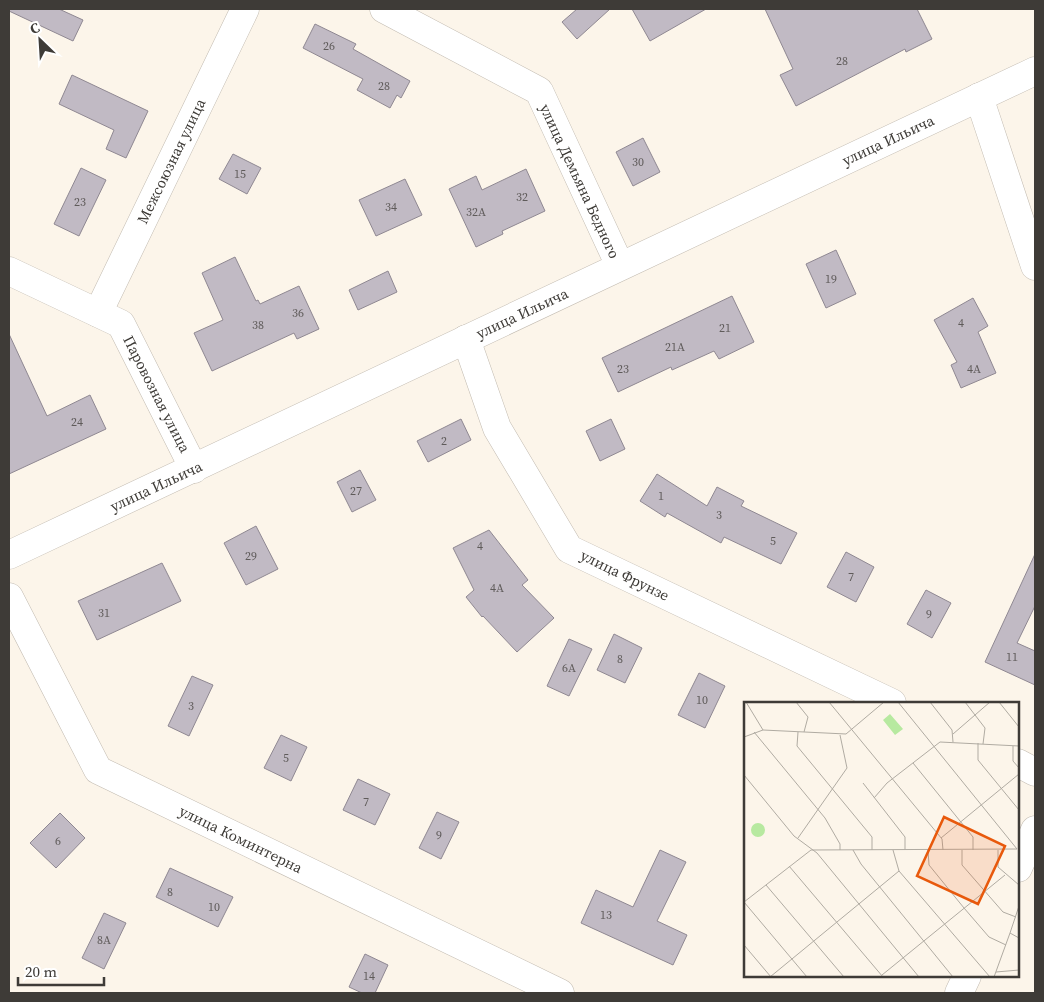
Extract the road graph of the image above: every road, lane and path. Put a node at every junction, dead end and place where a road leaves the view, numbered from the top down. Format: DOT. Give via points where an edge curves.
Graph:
graph roads {
  1 [pos="245,9"];
  2 [pos="384,9"];
  3 [pos="1035,71"];
  4 [pos="980,97"];
  5 [pos="620,266"];
  6 [pos="1035,266"];
  7 [pos="9,271"];
  8 [pos="98,313"];
  9 [pos="466,339"];
  10 [pos="194,469"];
  11 [pos="9,555"];
  12 [pos="9,597"];
  13 [pos="890,702"];
  14 [pos="1019,764"];
  15 [pos="1035,772"];
  16 [pos="1035,830"];
  17 [pos="1019,866"];
  18 [pos="967,977"];
  19 [pos="560,993"];
  20 [pos="959,993"];
  1 -- 8 [label="street, Межсоюзная улица"];
  2 -- 5 [label="street, улица Демьяна Бедного" via="539,91"];
  3 -- 4 [label="street, улица Ильича"];
  4 -- 5 [label="street, улица Ильича"];
  4 -- 6 [label="street"];
  5 -- 9 [label="street, улица Ильича"];
  7 -- 8 [label="street, Паровозная улица"];
  8 -- 10 [label="street, Паровозная улица" via="121,324"];
  9 -- 10 [label="street, улица Ильича"];
  9 -- 13 [label="street, улица Фрунзе" via="497,428 569,548"];
  10 -- 11 [label="street, улица Ильича"];
  12 -- 19 [label="street, улица Коминтерна" via="98,770"];
  14 -- 15 [label="street"];
  16 -- 17 [label="street"];
  18 -- 20 [label="street"];
}
